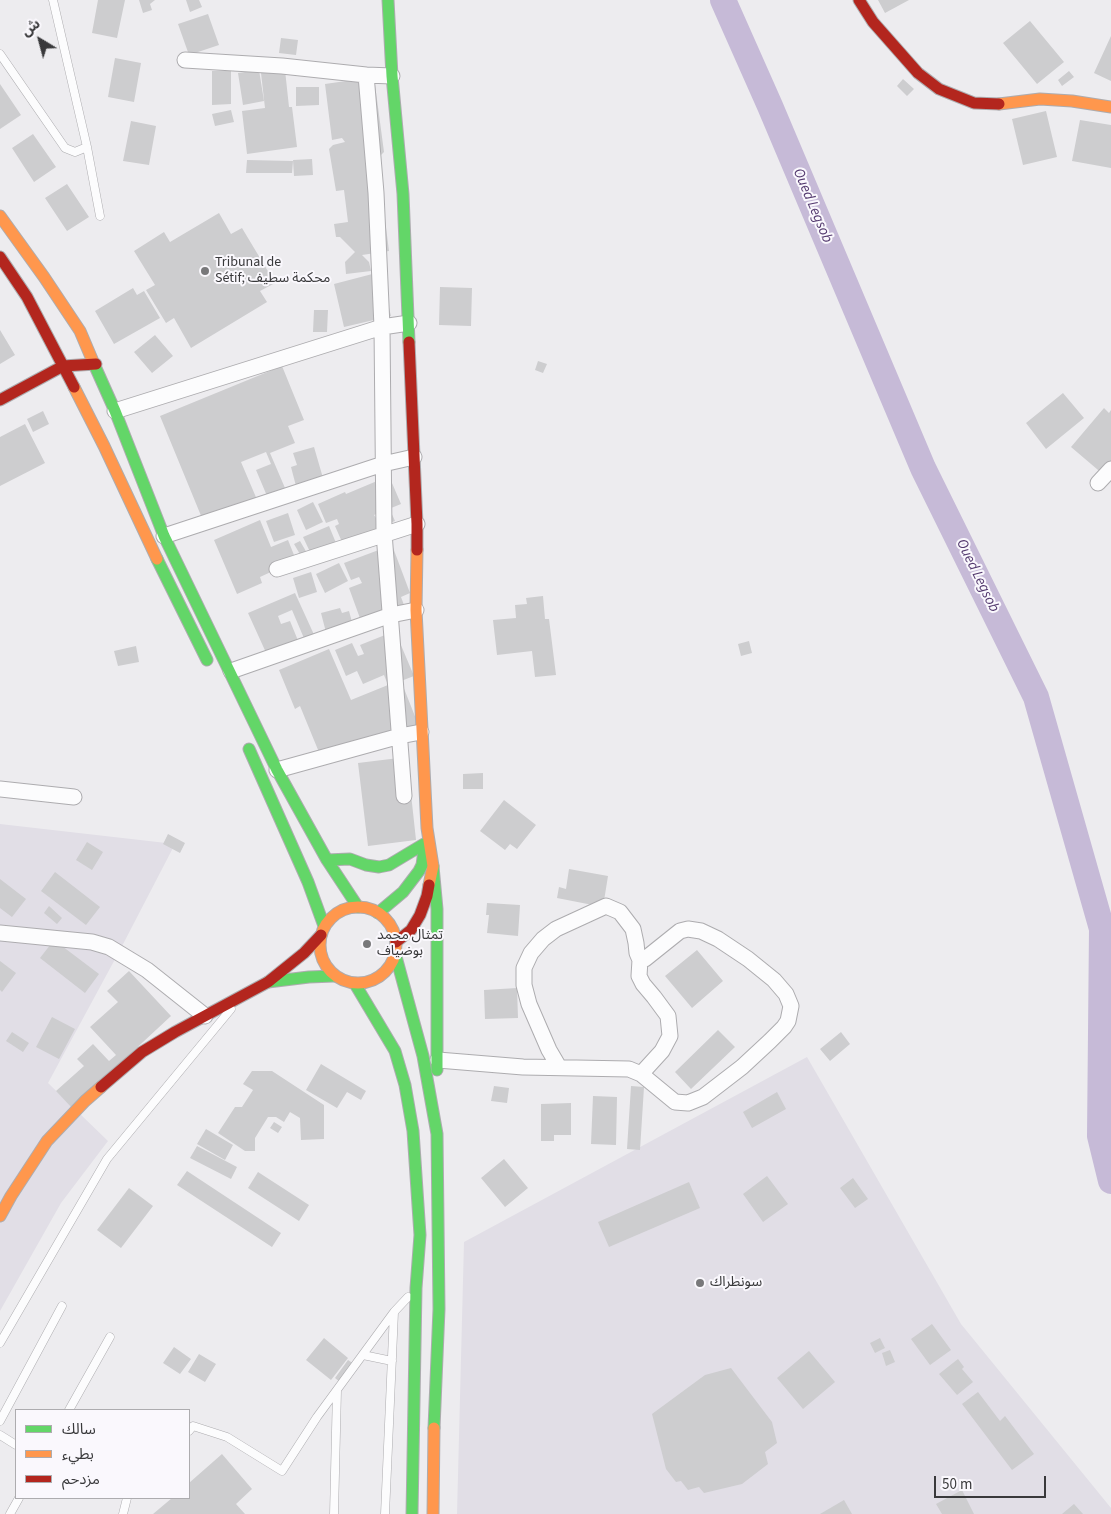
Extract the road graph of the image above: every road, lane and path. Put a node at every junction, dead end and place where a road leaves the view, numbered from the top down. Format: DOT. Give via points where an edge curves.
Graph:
graph roads {
  1 [pos="52,0"];
  2 [pos="388,0"];
  3 [pos="859,0"];
  4 [pos="0,54"];
  5 [pos="185,60"];
  6 [pos="366,75"];
  7 [pos="392,76"];
  8 [pos="1111,107"];
  9 [pos="87,148"];
  10 [pos="376,193"];
  11 [pos="403,194"];
  12 [pos="0,216"];
  13 [pos="100,216"];
  14 [pos="0,257"];
  15 [pos="409,323"];
  16 [pos="382,327"];
  17 [pos="96,364"];
  18 [pos="63,366"];
  19 [pos="0,400"];
  20 [pos="115,411"];
  21 [pos="414,457"];
  22 [pos="383,464"];
  23 [pos="1111,469"];
  24 [pos="1098,483"];
  25 [pos="417,524"];
  26 [pos="384,533"];
  27 [pos="164,536"];
  28 [pos="277,569"];
  29 [pos="416,610"];
  30 [pos="391,616"];
  31 [pos="231,671"];
  32 [pos="213,672"];
  33 [pos="421,732"];
  34 [pos="400,736"];
  35 [pos="246,741"];
  36 [pos="278,770"];
  37 [pos="0,789"];
  38 [pos="404,796"];
  39 [pos="74,797"];
  40 [pos="427,828"];
  41 [pos="424,844"];
  42 [pos="327,860"];
  43 [pos="433,866"];
  44 [pos="358,907"];
  45 [pos="378,913"];
  46 [pos="322,931"];
  47 [pos="0,933"];
  48 [pos="396,947"];
  49 [pos="640,960"];
  50 [pos="334,976"];
  51 [pos="268,982"];
  52 [pos="355,984"];
  53 [pos="242,996"];
  54 [pos="206,1016"];
  55 [pos="438,1060"];
  56 [pos="559,1067"];
  57 [pos="641,1074"];
  58 [pos="437,1134"];
  59 [pos="0,1216"];
  60 [pos="416,1288"];
  61 [pos="62,1306"];
  62 [pos="394,1312"];
  63 [pos="110,1337"];
  64 [pos="0,1343"];
  65 [pos="363,1355"];
  66 [pos="392,1361"];
  67 [pos="337,1390"];
  68 [pos="70,1409"];
  69 [pos="0,1421"];
  70 [pos="190,1429"];
  71 [pos="0,1435"];
  72 [pos="15,1444"];
  73 [pos="19,1499"];
  74 [pos="127,1499"];
  75 [pos="10,1514"];
  76 [pos="123,1514"];
  77 [pos="334,1514"];
  78 [pos="385,1514"];
  79 [pos="412,1514"];
  80 [pos="433,1514"];
  1 -- 9 [label="lane"];
  2 -- 7 [label="main road"];
  3 -- 8 [label="main road" via="873,22 918,74 957,97 974,103 1004,104 1040,99"];
  4 -- 9 [label="lane" via="64,148 75,152"];
  5 -- 6 [label="street"];
  6 -- 7 [label="street"];
  6 -- 10 [label="street"];
  7 -- 11 [label="main road"];
  9 -- 13 [label="lane"];
  10 -- 11 [label="street"];
  10 -- 16 [label="street"];
  11 -- 15 [label="main road"];
  12 -- 17 [label="main road" via="80,331"];
  14 -- 18 [label="main road" via="27,297"];
  15 -- 16 [label="street"];
  15 -- 21 [label="main road"];
  16 -- 20 [label="street"];
  16 -- 22 [label="street"];
  17 -- 18 [label="main road"];
  17 -- 20 [label="main road"];
  18 -- 19 [label="main road"];
  18 -- 32 [label="main road"];
  20 -- 27 [label="main road"];
  21 -- 22 [label="street"];
  21 -- 25 [label="main road"];
  22 -- 26 [label="street"];
  22 -- 27 [label="street"];
  23 -- 24 [label="street"];
  25 -- 26 [label="street"];
  25 -- 29 [label="main road"];
  26 -- 28 [label="street"];
  26 -- 30 [label="street"];
  27 -- 31 [label="main road"];
  29 -- 30 [label="street"];
  29 -- 33 [label="main road"];
  30 -- 31 [label="street"];
  30 -- 34 [label="street"];
  31 -- 36 [label="main road"];
  33 -- 34 [label="street"];
  33 -- 40 [label="main road"];
  34 -- 36 [label="street"];
  34 -- 38 [label="street"];
  35 -- 46 [label="main road" via="308,882"];
  36 -- 42 [label="main road"];
  37 -- 39 [label="street"];
  40 -- 41 [label="main road"];
  40 -- 43 [label="main road"];
  41 -- 42 [label="main road" via="389,865 366,865 350,859"];
  41 -- 45 [label="main road" via="419,871 403,892"];
  42 -- 44 [label="main road"];
  43 -- 48 [label="main road" via="420,915"];
  43 -- 55 [label="main road" via="437,909"];
  44 -- 45 [label="main road"];
  44 -- 46 [label="main road" via="338,912"];
  45 -- 48 [label="main road" via="393,931"];
  46 -- 50 [label="main road" via="321,958"];
  46 -- 51 [label="main road" via="304,953"];
  47 -- 54 [label="street" via="92,942 109,947 147,970"];
  48 -- 52 [label="main road" via="392,963 381,976"];
  48 -- 58 [label="main road" via="423,1056"];
  49 -- 56 [label="street" via="633,929 620,912 606,906 556,929 531,953 524,968 524,985 538,1026"];
  49 -- 57 [label="street" via="639,976 668,1016 670,1036 662,1051"];
  49 -- 57 [label="street" via="680,931 701,931 748,958 774,980 791,1006 784,1027 742,1067 703,1097 688,1103 675,1102"];
  50 -- 51 [label="main road"];
  50 -- 52 [label="main road"];
  51 -- 53 [label="main road"];
  52 -- 60 [label="main road" via="396,1051 405,1084 413,1130 420,1235"];
  53 -- 54 [label="main road"];
  53 -- 64 [label="lane" via="107,1159"];
  54 -- 59 [label="main road" via="142,1052 86,1101 47,1141"];
  55 -- 56 [label="street"];
  55 -- 58 [label="main road"];
  56 -- 57 [label="street" via="630,1069"];
  58 -- 80 [label="main road" via="439,1299"];
  60 -- 62 [label="lane"];
  60 -- 79 [label="main road"];
  61 -- 69 [label="lane"];
  62 -- 65 [label="lane"];
  62 -- 66 [label="lane"];
  63 -- 68 [label="lane"];
  65 -- 66 [label="lane"];
  65 -- 67 [label="lane"];
  66 -- 78 [label="lane"];
  67 -- 70 [label="lane" via="282,1471 227,1437 193,1426"];
  67 -- 77 [label="lane"];
  71 -- 72 [label="lane"];
  73 -- 75 [label="lane"];
  74 -- 76 [label="lane"];
}
